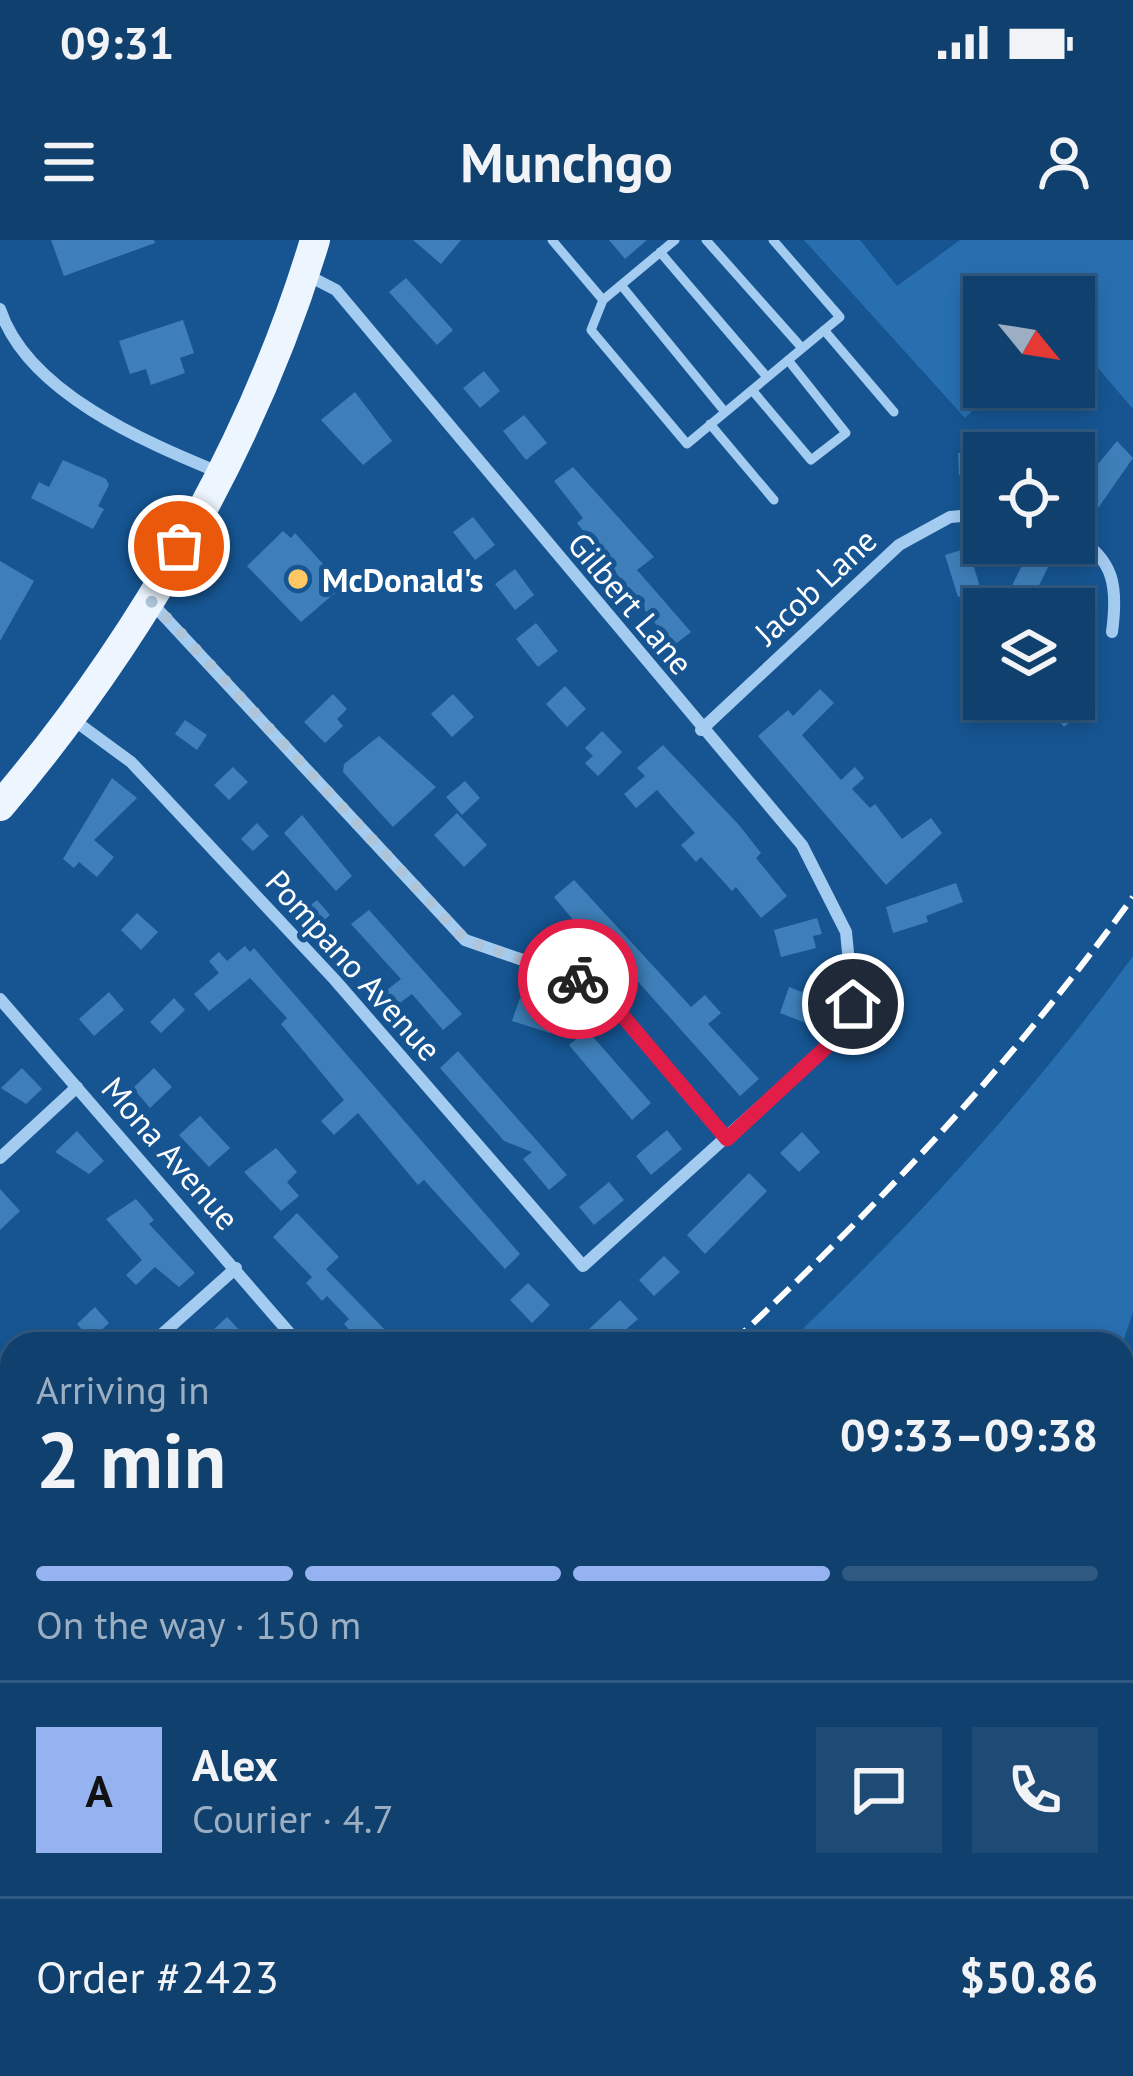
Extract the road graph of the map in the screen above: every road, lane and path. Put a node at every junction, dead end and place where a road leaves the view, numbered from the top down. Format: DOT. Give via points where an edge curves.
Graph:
graph roads {
  1 [pos="315,240"];
  2 [pos="552,240"];
  3 [pos="674,240"];
  4 [pos="706,240"];
  5 [pos="773,240"];
  6 [pos="660,252"];
  7 [pos="305,274"];
  8 [pos="621,286"];
  9 [pos="603,300"];
  10 [pos="0,309"];
  11 [pos="2,326"];
  12 [pos="824,330"];
  13 [pos="802,348"];
  14 [pos="788,360"];
  15 [pos="767,377"];
  16 [pos="752,390"];
  17 [pos="725,412"];
  18 [pos="894,412"];
  19 [pos="710,424"];
  20 [pos="218,472"];
  21 [pos="774,500"];
  22 [pos="963,516"];
  23 [pos="1095,547"];
  24 [pos="149,599"];
  25 [pos="1112,632"];
  26 [pos="70,718"];
  27 [pos="701,730"];
  28 [pos="0,806"];
  29 [pos="0,999"];
  30 [pos="5,1016"];
  31 [pos="77,1087"];
  32 [pos="727,1139"];
  33 [pos="0,1158"];
  34 [pos="236,1268"];
  35 [pos="164,1332"];
  36 [pos="289,1332"];
  1 -- 7 [label="main road"];
  2 -- 9 [label="lane"];
  3 -- 6 [label="lane"];
  4 -- 13 [label="lane"];
  5 -- 12 [label="lane" via="840,317"];
  6 -- 8 [label="lane"];
  6 -- 15 [label="lane"];
  7 -- 20 [label="main road"];
  7 -- 27 [label="street, Gilbert Lane" via="336,290"];
  8 -- 9 [label="lane"];
  8 -- 17 [label="lane"];
  9 -- 19 [label="lane" via="591,330 687,444"];
  10 -- 11 [label="street"];
  11 -- 20 [label="street" via="42,370 122,433"];
  12 -- 13 [label="lane"];
  12 -- 18 [label="lane"];
  13 -- 14 [label="lane"];
  14 -- 15 [label="lane"];
  14 -- 16 [label="lane" via="846,433 811,460"];
  15 -- 16 [label="lane"];
  16 -- 17 [label="lane"];
  17 -- 19 [label="lane"];
  19 -- 21 [label="lane"];
  20 -- 24 [label="main road"];
  22 -- 27 [label="street, Jacob Lane" via="899,545"];
  23 -- 25 [label="street" via="1118,591"];
  24 -- 26 [label="main road"];
  24 -- 32 [label="street" via="465,940 583,981 616,1008"];
  26 -- 28 [label="main road"];
  26 -- 32 [label="street, Pompano Avenue" via="131,761 583,1266"];
  27 -- 32 [label="street, Gilbert Lane" via="802,845 846,932 853,1004 835,1039"];
  29 -- 30 [label="street, Mona Avenue"];
  30 -- 31 [label="street, Mona Avenue"];
  31 -- 33 [label="street"];
  31 -- 34 [label="street, Mona Avenue"];
  34 -- 35 [label="street"];
  34 -- 36 [label="street, Mona Avenue"];
}
